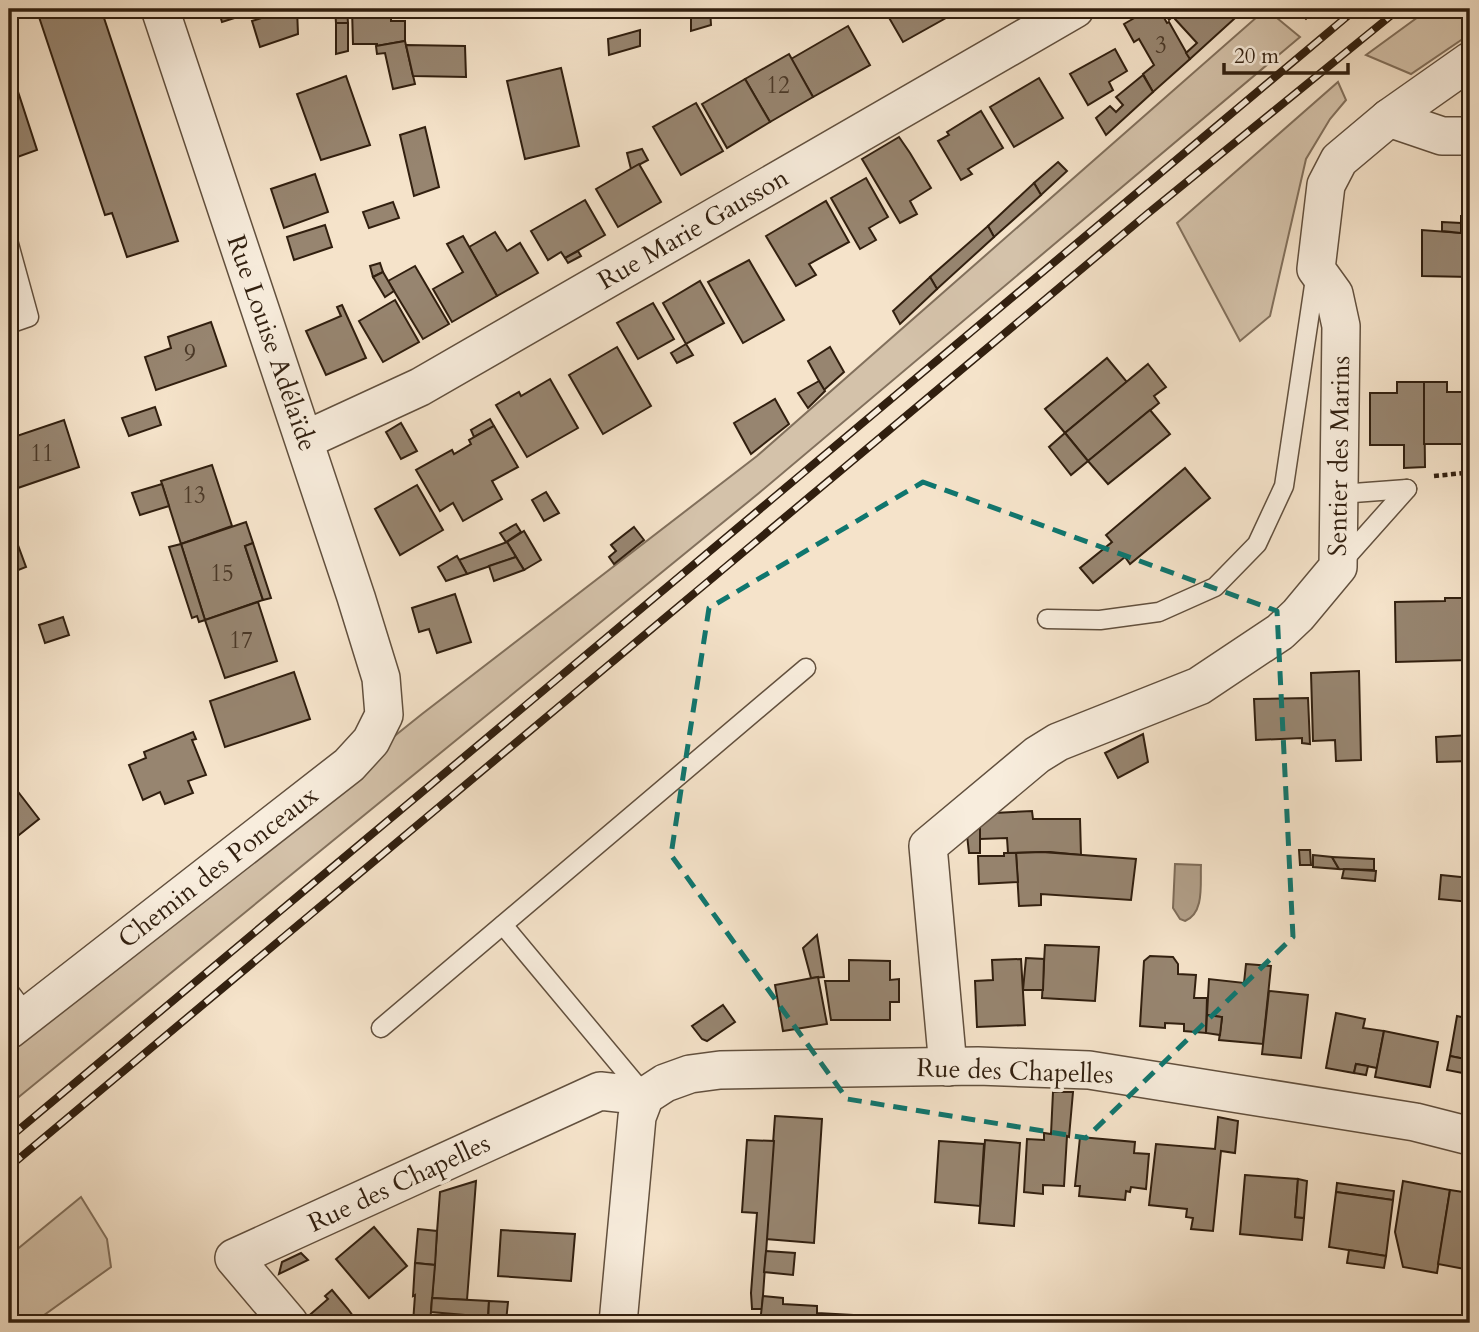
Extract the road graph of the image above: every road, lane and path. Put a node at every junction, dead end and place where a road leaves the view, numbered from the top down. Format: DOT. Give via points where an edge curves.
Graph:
graph roads {
  1 [pos="160,9"];
  2 [pos="1074,9"];
  3 [pos="1298,9"];
  4 [pos="1310,21"];
  5 [pos="1470,61"];
  6 [pos="1390,118"];
  7 [pos="1470,136"];
  8 [pos="9,244"];
  9 [pos="1317,269"];
  10 [pos="9,324"];
  11 [pos="305,440"];
  12 [pos="1470,476"];
  13 [pos="1407,489"];
  14 [pos="1340,494"];
  15 [pos="1338,566"];
  16 [pos="1047,619"];
  17 [pos="806,668"];
  18 [pos="381,678"];
  19 [pos="503,925"];
  20 [pos="15,1012"];
  21 [pos="381,1028"];
  22 [pos="948,1067"];
  23 [pos="645,1096"];
  24 [pos="1470,1136"];
  25 [pos="289,1323"];
  26 [pos="618,1323"];
  1 -- 11 [label="street, Rue Louise Adélaïde"];
  2 -- 11 [label="street, Rue Marie Gausson" via="420,387"];
  3 -- 4 [label="path"];
  5 -- 6 [label="street"];
  6 -- 7 [label="street" via="1442,136"];
  6 -- 9 [label="street" via="1339,160 1326,185"];
  8 -- 10 [label="lane" via="29,317"];
  9 -- 14 [label="street, Sentier des Marins" via="1334,294 1341,326"];
  9 -- 16 [label="lane" via="1284,486 1257,544 1215,587 1158,612 1100,620"];
  11 -- 18 [label="street, Rue Louise Adélaïde"];
  12 -- 13 [label="path" via="1426,476"];
  13 -- 14 [label="lane"];
  13 -- 15 [label="lane"];
  14 -- 15 [label="street, Sentier des Marins"];
  15 -- 22 [label="street, Sentier des Marins" via="1280,632 1199,686 1058,742 928,846"];
  17 -- 19 [label="lane"];
  18 -- 20 [label="street, Chemin des Ponceaux" via="384,715 371,741 349,765"];
  19 -- 21 [label="lane"];
  19 -- 23 [label="lane"];
  22 -- 23 [label="street, Rue des Chapelles" via="720,1070 690,1074"];
  22 -- 24 [label="street, Rue des Chapelles" via="1089,1070 1415,1122"];
  23 -- 25 [label="street, Rue des Chapelles" via="600,1091 234,1258"];
  23 -- 26 [label="street" via="637,1117"];
}
